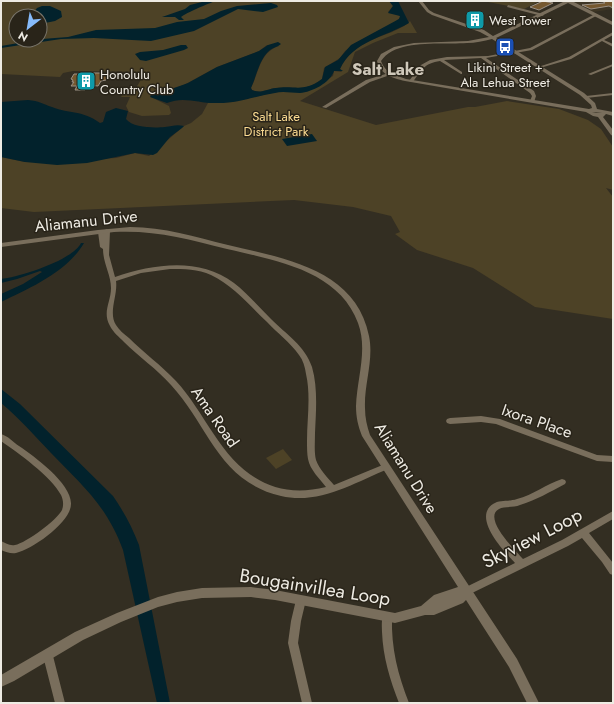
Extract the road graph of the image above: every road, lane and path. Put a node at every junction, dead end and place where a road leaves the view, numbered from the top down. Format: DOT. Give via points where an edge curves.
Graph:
graph roads {
  1 [pos="420,1"];
  2 [pos="568,1"];
  3 [pos="508,6"];
  4 [pos="562,6"];
  5 [pos="579,7"];
  6 [pos="542,15"];
  7 [pos="596,15"];
  8 [pos="613,24"];
  9 [pos="482,31"];
  10 [pos="506,33"];
  11 [pos="613,33"];
  12 [pos="492,38"];
  13 [pos="602,40"];
  14 [pos="613,46"];
  15 [pos="516,52"];
  16 [pos="483,58"];
  17 [pos="440,59"];
  18 [pos="613,65"];
  19 [pos="540,67"];
  20 [pos="461,72"];
  21 [pos="389,74"];
  22 [pos="590,74"];
  23 [pos="411,81"];
  24 [pos="613,94"];
  25 [pos="586,97"];
  26 [pos="532,101"];
  27 [pos="324,107"];
  28 [pos="592,110"];
  29 [pos="602,114"];
  30 [pos="613,114"];
  31 [pos="613,134"];
  32 [pos="104,231"];
  33 [pos="1,245"];
  34 [pos="113,280"];
  35 [pos="450,421"];
  36 [pos="1,437"];
  37 [pos="613,459"];
  38 [pos="385,467"];
  39 [pos="562,482"];
  40 [pos="332,489"];
  41 [pos="613,515"];
  42 [pos="583,532"];
  43 [pos="1,545"];
  44 [pos="520,564"];
  45 [pos="613,571"];
  46 [pos="467,591"];
  47 [pos="301,600"];
  48 [pos="387,617"];
  49 [pos="48,656"];
  50 [pos="1,681"];
  51 [pos="60,703"];
  52 [pos="307,703"];
  53 [pos="404,703"];
  54 [pos="533,703"];
  1 -- 9 [label="street" via="433,14"];
  2 -- 4 [label="street"];
  2 -- 5 [label="street"];
  3 -- 6 [label="street"];
  4 -- 5 [label="street"];
  4 -- 6 [label="street"];
  5 -- 7 [label="street"];
  6 -- 10 [label="street"];
  7 -- 8 [label="street"];
  7 -- 15 [label="street" via="540,45"];
  9 -- 10 [label="street" via="493,35"];
  9 -- 12 [label="street"];
  10 -- 12 [label="street"];
  11 -- 13 [label="street"];
  12 -- 15 [label="street"];
  12 -- 21 [label="street" via="468,42 417,43 394,48 379,61 381,68"];
  13 -- 14 [label="street"];
  13 -- 19 [label="street" via="566,59"];
  15 -- 16 [label="street"];
  15 -- 19 [label="street"];
  16 -- 17 [label="street"];
  16 -- 26 [label="street" via="532,92"];
  17 -- 20 [label="street"];
  17 -- 23 [label="street" via="422,66"];
  18 -- 22 [label="street"];
  19 -- 25 [label="street"];
  21 -- 23 [label="street"];
  21 -- 27 [label="street" via="368,81"];
  23 -- 26 [label="street"];
  24 -- 25 [label="street"];
  25 -- 28 [label="street" via="593,104"];
  26 -- 28 [label="street"];
  28 -- 29 [label="street" via="590,113 593,115"];
  29 -- 30 [label="street"];
  29 -- 31 [label="street"];
  32 -- 33 [label="street, Aliamanu Drive"];
  32 -- 34 [label="street, Ama Road" via="103,247"];
  32 -- 38 [label="street, Aliamanu Drive" via="164,231 280,259 315,273 337,288 354,308 364,330 368,353 360,403 361,421 370,444"];
  34 -- 40 [label="street, Ama Road" via="114,293 109,316 113,326 177,387 226,458 244,477 259,486 280,493 301,495"];
  34 -- 40 [label="street" via="163,267 204,271 230,283 304,358 310,372 312,460"];
  35 -- 37 [label="street, Ixora Place" via="497,421 594,457"];
  36 -- 43 [label="street" via="45,470 65,494 68,503 60,519 22,546 10,549"];
  38 -- 40 [label="street, Ama Road"];
  38 -- 46 [label="street, Aliamanu Drive"];
  39 -- 44 [label="street" via="521,501 497,506 491,511 490,525"];
  41 -- 42 [label="street, Skyview Loop"];
  42 -- 44 [label="street, Skyview Loop"];
  42 -- 45 [label="street"];
  44 -- 46 [label="street, Skyview Loop"];
  46 -- 48 [label="street, Bougainvillea Loop" via="459,599 434,610 403,617"];
  46 -- 54 [label="street, Aliamanu Drive" via="513,663"];
  47 -- 48 [label="street, Bougainvillea Loop"];
  47 -- 49 [label="street, Bougainvillea Loop" via="226,591 158,602 128,612 79,636"];
  47 -- 52 [label="street" via="293,643"];
  48 -- 53 [label="street" via="388,655 396,686"];
  49 -- 50 [label="street, Bougainvillea Loop"];
  49 -- 51 [label="street"];
}
